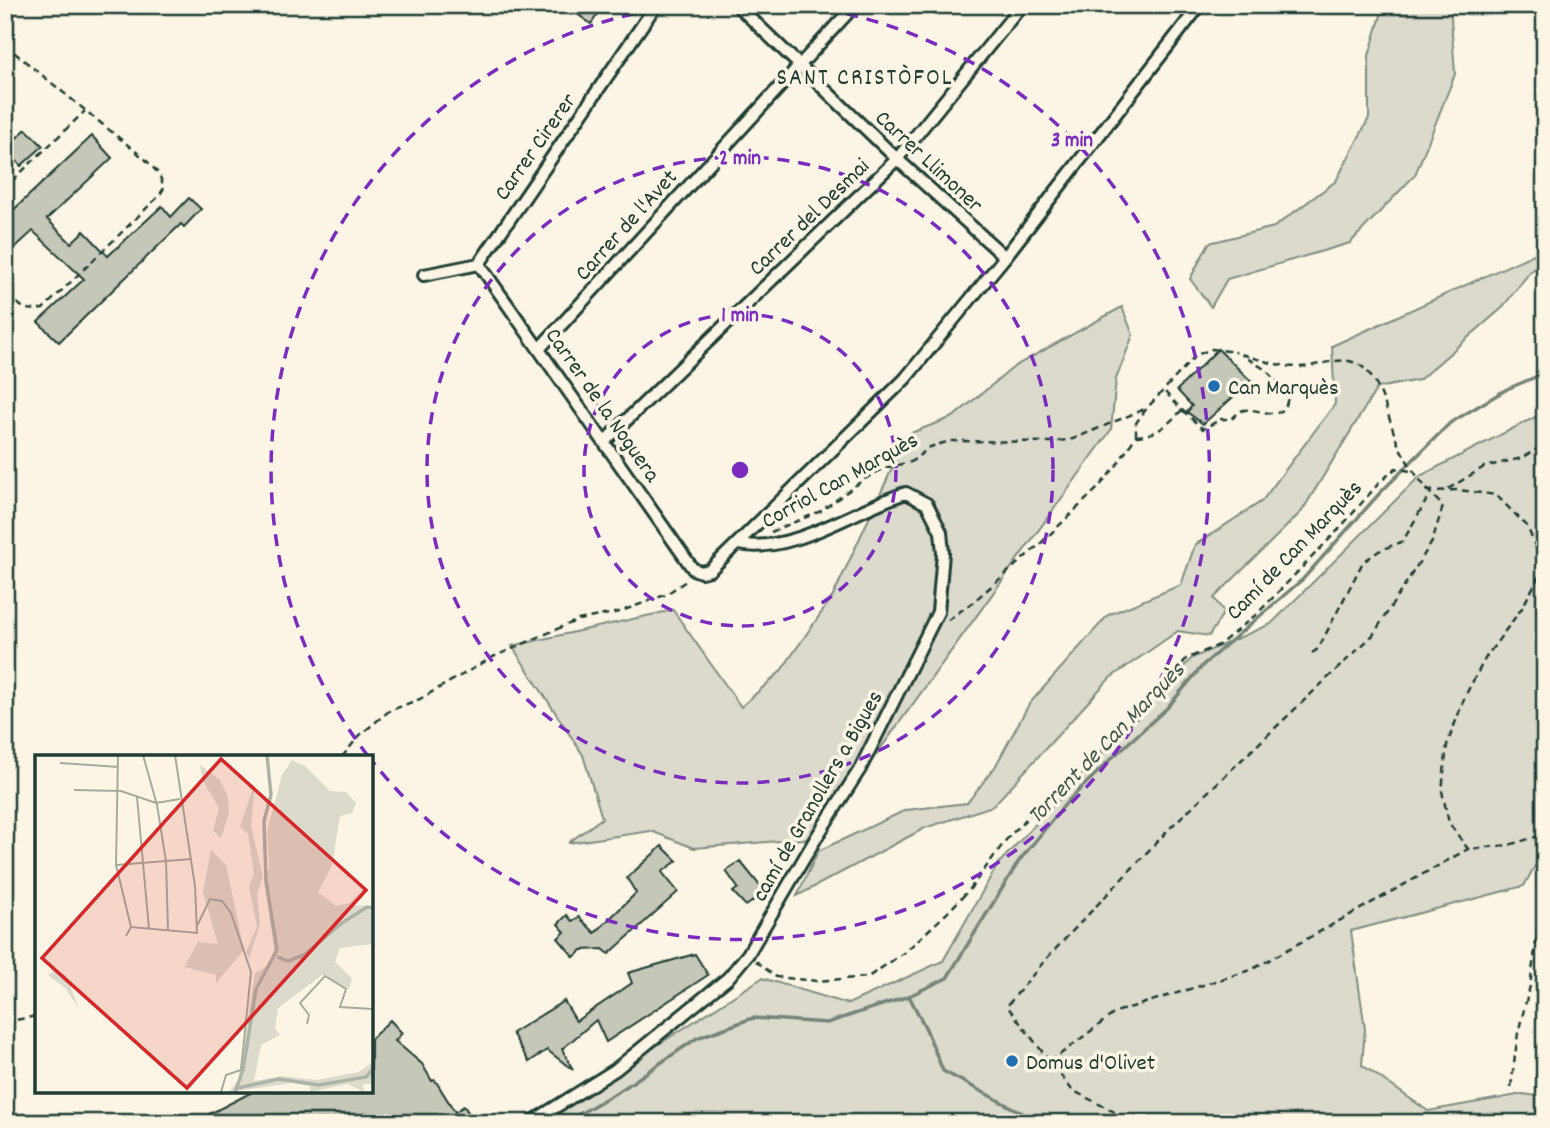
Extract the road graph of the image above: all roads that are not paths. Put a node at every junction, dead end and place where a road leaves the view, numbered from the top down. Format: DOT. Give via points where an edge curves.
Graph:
graph roads {
  1 [pos="656,5"];
  2 [pos="737,5"];
  3 [pos="855,5"];
  4 [pos="1022,5"];
  5 [pos="1199,5"];
  6 [pos="799,65"];
  7 [pos="897,159"];
  8 [pos="1005,257"];
  9 [pos="479,264"];
  10 [pos="424,275"];
  11 [pos="540,348"];
  12 [pos="605,441"];
  13 [pos="738,544"];
  14 [pos="530,1123"];
  1 -- 9 [label="street, Carrer Cirerer"];
  2 -- 6 [label="street, Carrer Llimoner"];
  3 -- 6 [label="street, Carrer de l'Avet"];
  4 -- 7 [label="street, Carrer del Desmai"];
  5 -- 8 [label="street"];
  6 -- 7 [label="street, Carrer Llimoner"];
  6 -- 11 [label="street, Carrer de l'Avet"];
  7 -- 8 [label="street, Carrer Llimoner"];
  7 -- 12 [label="street, Carrer del Desmai"];
  8 -- 13 [label="street" via="905,379"];
  9 -- 10 [label="street"];
  9 -- 11 [label="street, Carrer de la Noguera"];
  11 -- 12 [label="street, Carrer de la Noguera"];
  12 -- 13 [label="street, Carrer de la Noguera" via="697,570 710,570"];
  13 -- 14 [label="street, camí de Granollers a Bigues" via="778,544 906,493 927,505 941,532 938,611 860,769 748,954 728,978 615,1070"];
}
